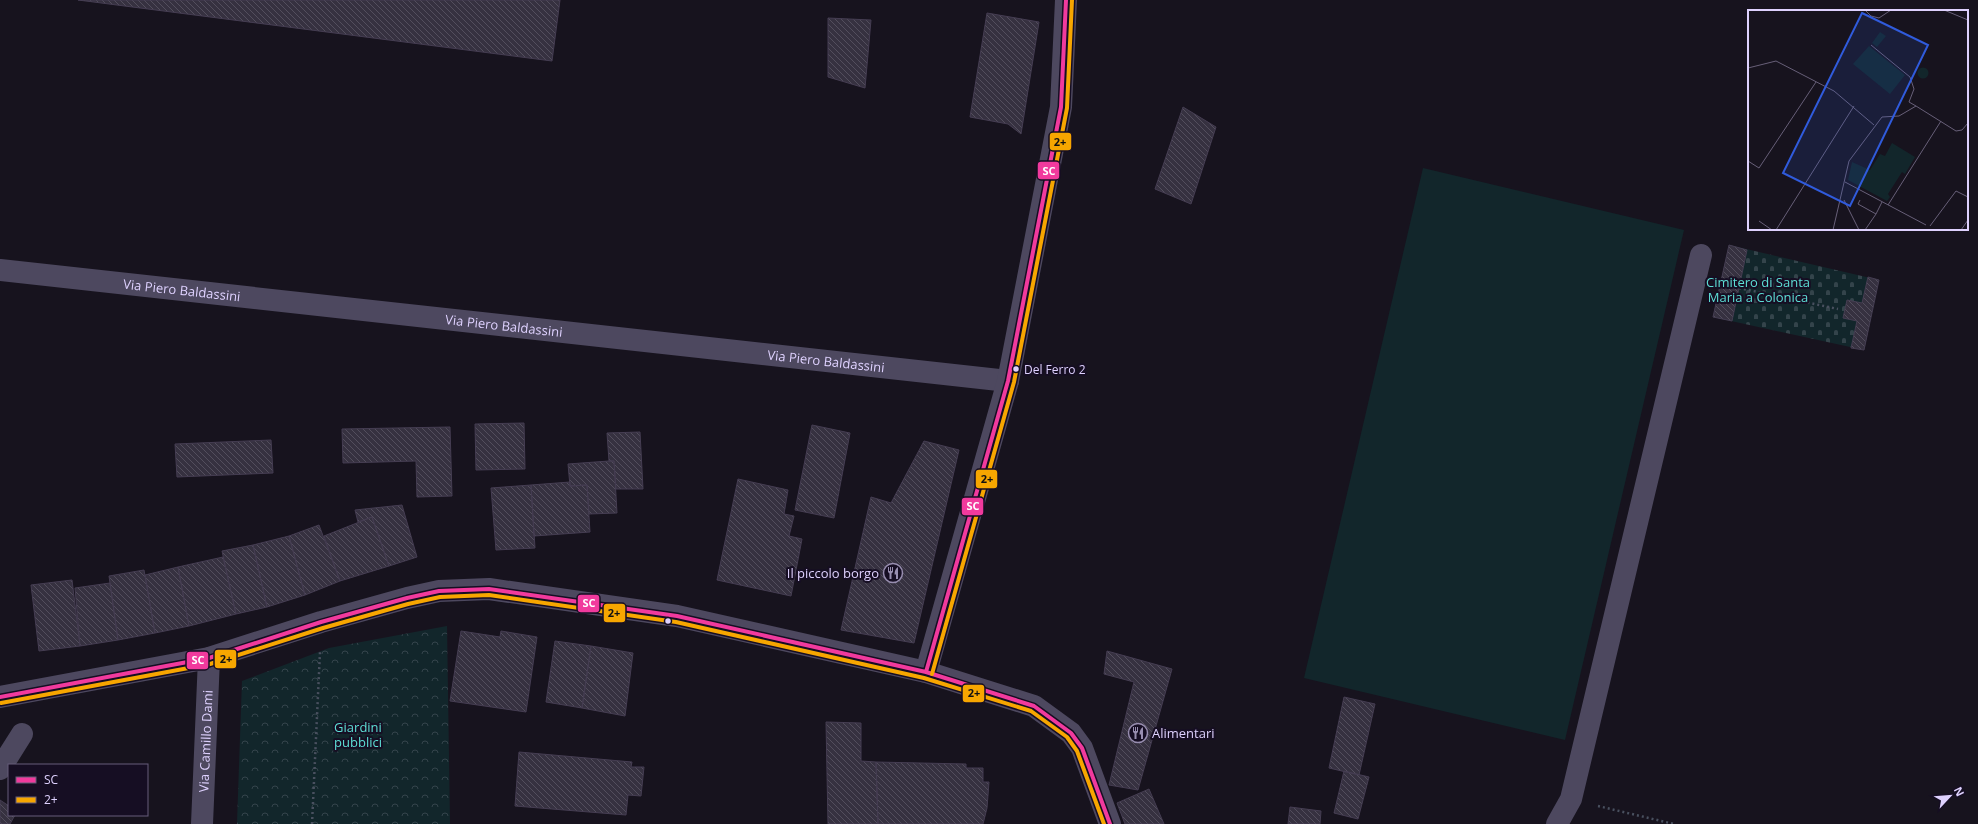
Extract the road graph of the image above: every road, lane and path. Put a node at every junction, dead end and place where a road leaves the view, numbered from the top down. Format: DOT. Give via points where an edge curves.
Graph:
graph roads {
  1 [pos="1066,0"];
  2 [pos="1701,255"];
  3 [pos="0,270"];
  4 [pos="1739,288"];
  5 [pos="1838,309"];
  6 [pos="1008,381"];
  7 [pos="321,622"];
  8 [pos="209,658"];
  9 [pos="926,672"];
  10 [pos="0,697"];
  11 [pos="22,734"];
  12 [pos="0,769"];
  13 [pos="1571,799"];
  14 [pos="202,824"];
  15 [pos="312,824"];
  16 [pos="1110,824"];
  17 [pos="1557,824"];
  18 [pos="1674,824"];
  1 -- 6 [label="street" via="1061,107"];
  2 -- 13 [label="street"];
  3 -- 6 [label="street, Via Piero Baldassini"];
  4 -- 5 [label="path"];
  6 -- 9 [label="street"];
  7 -- 8 [label="street"];
  7 -- 9 [label="street" via="439,591 489,589 677,616"];
  7 -- 15 [label="path"];
  8 -- 10 [label="street"];
  8 -- 14 [label="street, Via Camillo Dami"];
  9 -- 16 [label="street" via="1034,706 1071,733 1082,748"];
  11 -- 12 [label="street"];
  13 -- 17 [label="street"];
  13 -- 18 [label="path"];
}
